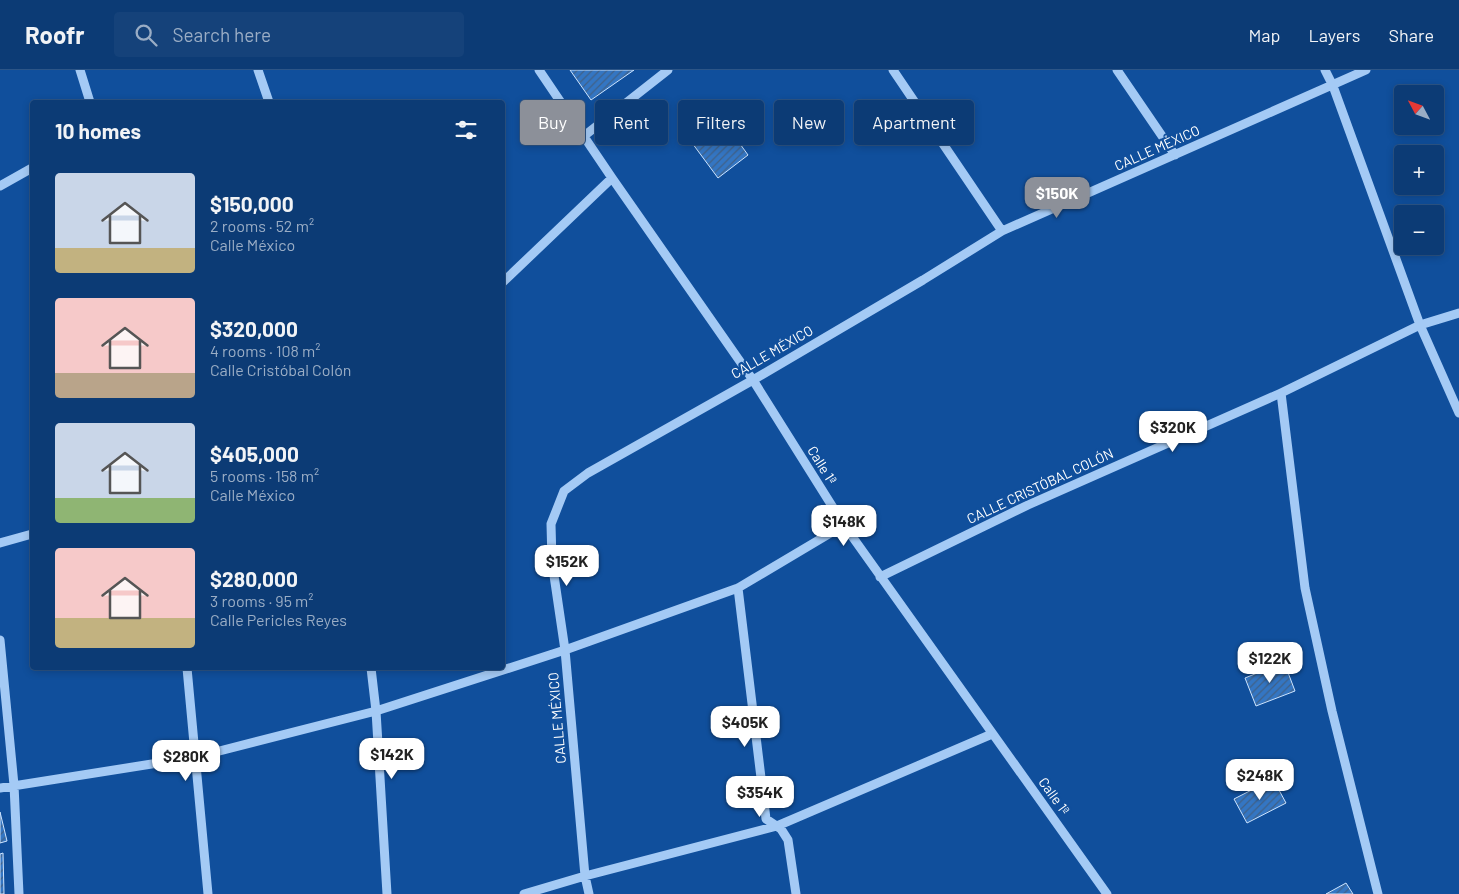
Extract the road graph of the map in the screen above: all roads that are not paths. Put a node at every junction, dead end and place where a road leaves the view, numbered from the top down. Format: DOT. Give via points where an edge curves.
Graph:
graph roads {
  1 [pos="80,70"];
  2 [pos="258,70"];
  3 [pos="539,70"];
  4 [pos="668,70"];
  5 [pos="893,70"];
  6 [pos="1117,70"];
  7 [pos="1325,70"];
  8 [pos="1366,70"];
  9 [pos="1333,86"];
  10 [pos="89,100"];
  11 [pos="268,100"];
  12 [pos="559,100"];
  13 [pos="585,135"];
  14 [pos="585,138"];
  15 [pos="1175,155"];
  16 [pos="30,169"];
  17 [pos="612,178"];
  18 [pos="0,186"];
  19 [pos="1002,231"];
  20 [pos="505,281"];
  21 [pos="1459,313"];
  22 [pos="1420,325"];
  23 [pos="753,380"];
  24 [pos="1281,393"];
  25 [pos="1459,413"];
  26 [pos="844,525"];
  27 [pos="30,535"];
  28 [pos="0,543"];
  29 [pos="880,577"];
  30 [pos="738,588"];
  31 [pos="0,640"];
  32 [pos="565,650"];
  33 [pos="505,669"];
  34 [pos="187,670"];
  35 [pos="371,670"];
  36 [pos="503,670"];
  37 [pos="376,711"];
  38 [pos="992,734"];
  39 [pos="196,757"];
  40 [pos="14,785"];
  41 [pos="0,788"];
  42 [pos="777,826"];
  43 [pos="585,876"];
  44 [pos="19,894"];
  45 [pos="208,894"];
  46 [pos="387,894"];
  47 [pos="524,894"];
  48 [pos="589,894"];
  49 [pos="796,894"];
  50 [pos="1107,894"];
  51 [pos="1378,894"];
  1 -- 10 [label="street"];
  2 -- 11 [label="street"];
  3 -- 12 [label="street, Calle 1ª"];
  4 -- 13 [label="street"];
  5 -- 19 [label="street"];
  6 -- 15 [label="street"];
  7 -- 9 [label="street"];
  8 -- 9 [label="street, CALLE MÉXICO"];
  9 -- 15 [label="street, CALLE MÉXICO"];
  9 -- 22 [label="street"];
  14 -- 17 [label="street, Calle 1ª"];
  15 -- 19 [label="street, CALLE MÉXICO"];
  16 -- 18 [label="street"];
  17 -- 20 [label="street"];
  17 -- 23 [label="street, Calle 1ª"];
  19 -- 23 [label="street, CALLE MÉXICO"];
  21 -- 22 [label="street, CALLE CRISTÓBAL COLÓN"];
  22 -- 24 [label="street, CALLE CRISTÓBAL COLÓN"];
  22 -- 25 [label="street"];
  23 -- 26 [label="street, Calle 1ª"];
  23 -- 32 [label="street, CALLE MÉXICO" via="588,473 564,491 551,524 552,562"];
  24 -- 29 [label="street, CALLE CRISTÓBAL COLÓN" via="1028,505"];
  24 -- 51 [label="street" via="1305,588"];
  26 -- 29 [label="street, Calle 1ª"];
  26 -- 30 [label="street"];
  27 -- 28 [label="street"];
  29 -- 38 [label="street, Calle 1ª"];
  30 -- 32 [label="street"];
  30 -- 42 [label="street" via="766,819"];
  31 -- 40 [label="street"];
  32 -- 33 [label="street"];
  32 -- 43 [label="street, CALLE MÉXICO"];
  34 -- 39 [label="street"];
  35 -- 37 [label="street"];
  36 -- 37 [label="street"];
  37 -- 39 [label="street"];
  37 -- 46 [label="street"];
  38 -- 42 [label="street"];
  38 -- 50 [label="street, Calle 1ª"];
  39 -- 40 [label="street"];
  39 -- 45 [label="street"];
  40 -- 41 [label="street"];
  40 -- 44 [label="street"];
  42 -- 43 [label="street"];
  42 -- 49 [label="street" via="788,840"];
  43 -- 47 [label="street"];
  43 -- 48 [label="street, CALLE MÉXICO"];
}
